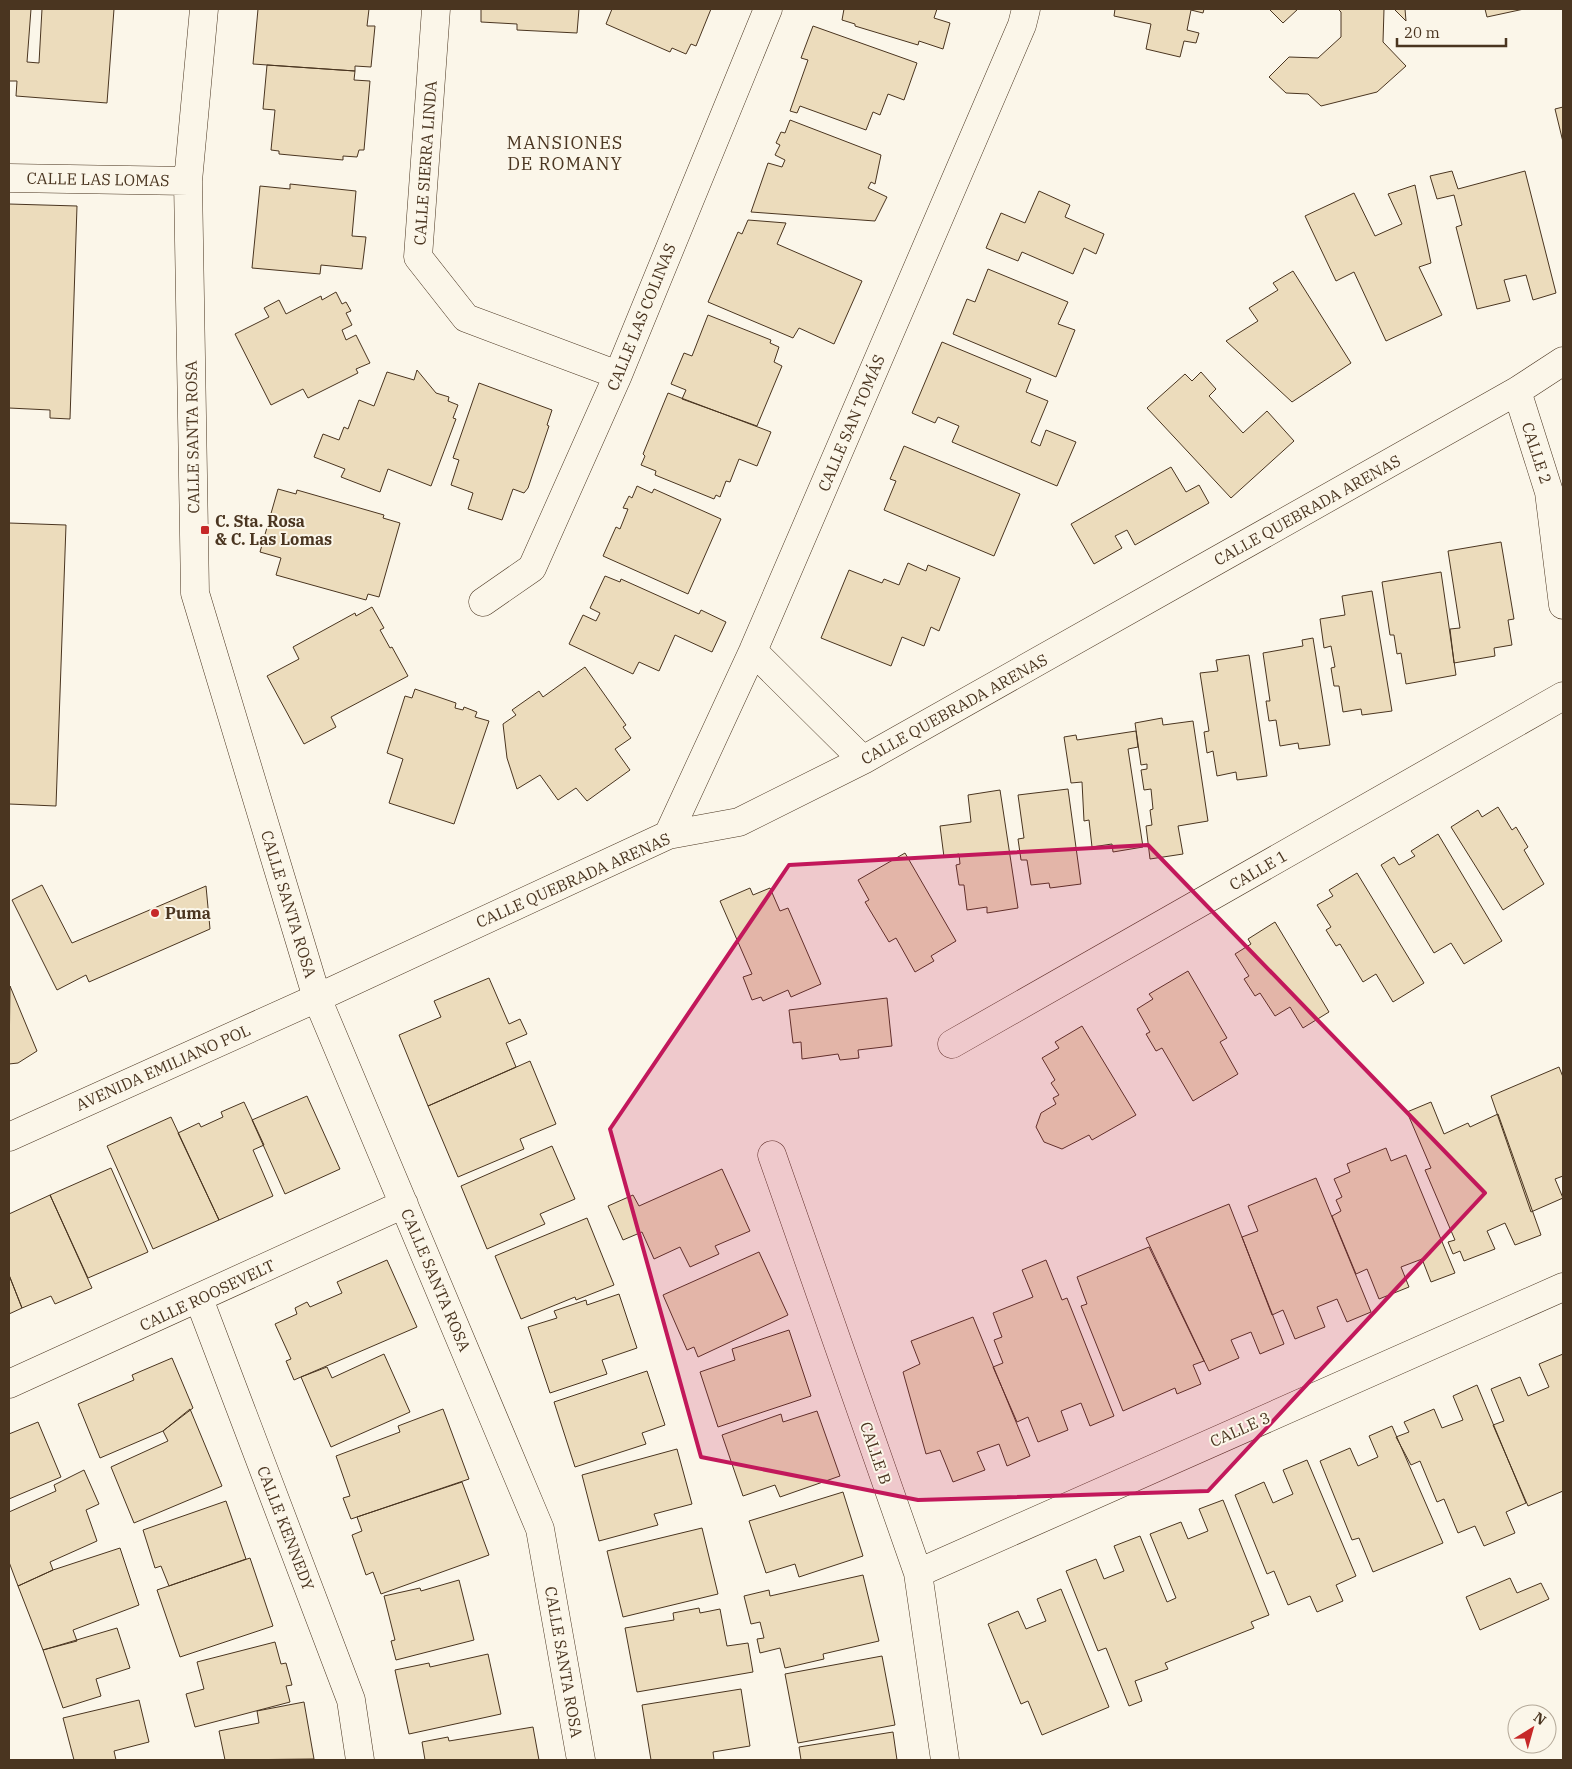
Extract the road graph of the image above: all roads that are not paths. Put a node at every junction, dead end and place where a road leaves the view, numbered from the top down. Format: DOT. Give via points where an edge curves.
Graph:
graph roads {
  1 [pos="204,9"];
  2 [pos="436,9"];
  3 [pos="768,9"];
  4 [pos="1026,9"];
  5 [pos="9,178"];
  6 [pos="188,181"];
  7 [pos="1563,362"];
  8 [pos="618,375"];
  9 [pos="1517,391"];
  10 [pos="483,602"];
  11 [pos="1563,605"];
  12 [pos="753,651"];
  13 [pos="1563,696"];
  14 [pos="863,760"];
  15 [pos="668,835"];
  16 [pos="317,998"];
  17 [pos="952,1044"];
  18 [pos="9,1137"];
  19 [pos="772,1155"];
  20 [pos="404,1204"];
  21 [pos="1563,1287"];
  22 [pos="199,1299"];
  23 [pos="9,1384"];
  24 [pos="918,1573"];
  25 [pos="360,1760"];
  26 [pos="581,1760"];
  27 [pos="945,1760"];
  1 -- 6 [label="street, CALLE SANTA ROSA"];
  2 -- 8 [label="street, CALLE SIERRA LINDA" via="418,257 466,318"];
  3 -- 8 [label="street, CALLE LAS COLINAS"];
  4 -- 12 [label="street, CALLE SAN TOMÁS"];
  5 -- 6 [label="street, CALLE LAS LOMAS"];
  6 -- 16 [label="street, CALLE SANTA ROSA" via="195,593"];
  7 -- 9 [label="street, CALLE QUEBRADA ARENAS"];
  8 -- 10 [label="street, CALLE LAS COLINAS" via="532,568"];
  9 -- 11 [label="street, CALLE 2" via="1549,492"];
  9 -- 14 [label="street, CALLE QUEBRADA ARENAS"];
  12 -- 14 [label="street"];
  12 -- 15 [label="street, CALLE SAN TOMÁS"];
  13 -- 17 [label="street, CALLE 1"];
  14 -- 15 [label="street, CALLE QUEBRADA ARENAS" via="739,822"];
  15 -- 16 [label="street, CALLE QUEBRADA ARENAS"];
  16 -- 18 [label="street, AVENIDA EMILIANO POL"];
  16 -- 20 [label="street, CALLE SANTA ROSA"];
  19 -- 24 [label="street, CALLE B"];
  20 -- 22 [label="street, CALLE ROOSEVELT"];
  20 -- 26 [label="street, CALLE SANTA ROSA" via="540,1529"];
  21 -- 24 [label="street, CALLE 3"];
  22 -- 23 [label="street, CALLE ROOSEVELT"];
  22 -- 25 [label="street, CALLE KENNEDY" via="351,1700"];
  24 -- 27 [label="street, CALLE B"];
}
